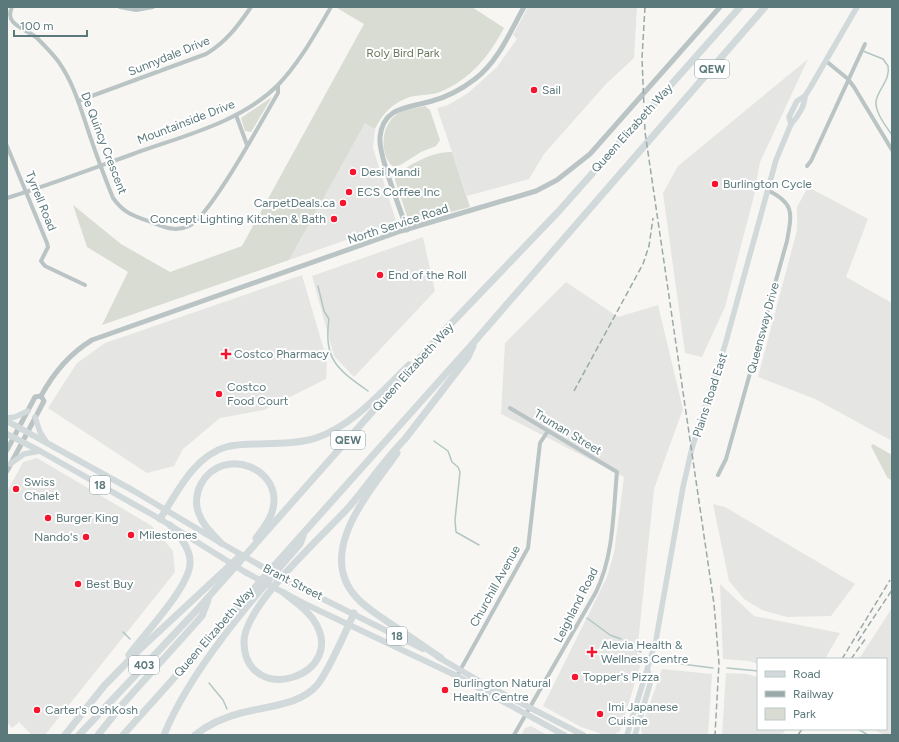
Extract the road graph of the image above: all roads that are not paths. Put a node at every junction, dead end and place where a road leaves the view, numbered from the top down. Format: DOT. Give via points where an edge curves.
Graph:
graph roads {
  1 [pos="12,7"];
  2 [pos="120,7"];
  3 [pos="152,7"];
  4 [pos="251,7"];
  5 [pos="330,7"];
  6 [pos="524,7"];
  7 [pos="720,7"];
  8 [pos="740,7"];
  9 [pos="765,7"];
  10 [pos="857,7"];
  11 [pos="865,44"];
  12 [pos="826,61"];
  13 [pos="848,79"];
  14 [pos="278,85"];
  15 [pos="78,101"];
  16 [pos="236,116"];
  17 [pos="247,145"];
  18 [pos="7,146"];
  19 [pos="892,150"];
  20 [pos="100,166"];
  21 [pos="807,166"];
  22 [pos="767,190"];
  23 [pos="27,192"];
  24 [pos="7,198"];
  25 [pos="407,230"];
  26 [pos="85,285"];
  27 [pos="442,333"];
  28 [pos="475,341"];
  29 [pos="41,396"];
  30 [pos="510,408"];
  31 [pos="28,412"];
  32 [pos="35,417"];
  33 [pos="7,418"];
  34 [pos="7,422"];
  35 [pos="19,428"];
  36 [pos="548,431"];
  37 [pos="27,432"];
  38 [pos="7,434"];
  39 [pos="14,437"];
  40 [pos="405,439"];
  41 [pos="21,441"];
  42 [pos="47,442"];
  43 [pos="7,450"];
  44 [pos="40,451"];
  45 [pos="10,464"];
  46 [pos="7,471"];
  47 [pos="617,472"];
  48 [pos="718,475"];
  49 [pos="166,510"];
  50 [pos="160,519"];
  51 [pos="170,526"];
  52 [pos="220,543"];
  53 [pos="251,547"];
  54 [pos="226,573"];
  55 [pos="256,589"];
  56 [pos="284,592"];
  57 [pos="209,596"];
  58 [pos="354,613"];
  59 [pos="349,624"];
  60 [pos="441,658"];
  61 [pos="648,671"];
  62 [pos="459,674"];
  63 [pos="104,686"];
  64 [pos="531,708"];
  65 [pos="526,714"];
  66 [pos="629,726"];
  67 [pos="66,735"];
  68 [pos="79,735"];
  69 [pos="98,735"];
  70 [pos="123,735"];
  71 [pos="164,735"];
  72 [pos="195,735"];
  73 [pos="514,735"];
  74 [pos="564,735"];
  75 [pos="583,735"];
  76 [pos="622,735"];
  77 [pos="627,735"];
  78 [pos="636,735"];
  1 -- 15 [label="street, De Quincy Crescent" via="10,17 14,24 36,37 53,55"];
  2 -- 3 [label="street" via="136,10"];
  4 -- 15 [label="street, Sunnydale Drive" via="234,32 206,54"];
  5 -- 14 [label="street, Mountainside Drive" via="300,57"];
  6 -- 25 [label="street" via="499,52 476,78 449,95 398,109 387,118 382,128 380,145"];
  7 -- 25 [label="street, North Service Road" via="590,154 557,180 536,191"];
  8 -- 27 [label="highway, Queen Elizabeth Way / QEW" via="558,212"];
  9 -- 28 [label="highway, Queen Elizabeth Way / QEW"];
  10 -- 12 [label="main road"];
  11 -- 13 [label="street"];
  12 -- 13 [label="street"];
  12 -- 22 [label="main road, Plains Road East" via="791,124"];
  13 -- 19 [label="street"];
  13 -- 21 [label="street"];
  14 -- 16 [label="street, Mountainside Drive"];
  14 -- 17 [label="street, De Quincy Crescent" via="278,93"];
  15 -- 20 [label="street, De Quincy Crescent"];
  16 -- 17 [label="street"];
  16 -- 20 [label="street, Mountainside Drive"];
  17 -- 20 [label="street, De Quincy Crescent" via="200,218 179,229 170,229 125,212 113,198"];
  18 -- 23 [label="street, Tyrrell Road"];
  20 -- 23 [label="street, Mountainside Drive"];
  22 -- 48 [label="street, Queensway Drive" via="780,196 787,205 791,219 726,459"];
  22 -- 61 [label="main road, Plains Road East" via="736,309 692,448 664,602"];
  23 -- 24 [label="street, Mountainside Drive"];
  23 -- 26 [label="street, Tyrrell Road" via="47,242 48,247 41,261 45,266"];
  25 -- 29 [label="street, North Service Road" via="92,340 58,369"];
  27 -- 49 [label="highway" via="355,416 336,429 305,441 239,445 214,452 196,467"];
  27 -- 53 [label="highway, Queen Elizabeth Way / QEW"];
  28 -- 40 [label="highway" via="468,357"];
  28 -- 55 [label="highway, Queen Elizabeth Way / QEW" via="304,534 295,541"];
  29 -- 31 [label="street, North Service Road" via="35,397"];
  29 -- 32 [label="street, North Service Road" via="44,401"];
  30 -- 36 [label="street, Truman Street"];
  31 -- 33 [label="main road"];
  31 -- 35 [label="street, North Service Road"];
  32 -- 37 [label="street, North Service Road"];
  32 -- 42 [label="main road"];
  34 -- 35 [label="main road, Brant Street / 18"];
  35 -- 37 [label="main road, Brant Street / 18"];
  35 -- 39 [label="street, North Service Road"];
  36 -- 47 [label="street, Truman Street"];
  36 -- 62 [label="street, Churchill Avenue" via="540,443 528,548"];
  37 -- 41 [label="street, North Service Road"];
  37 -- 42 [label="main road, Brant Street / 18"];
  38 -- 39 [label="main road, Brant Street / 18"];
  39 -- 41 [label="main road, Brant Street / 18"];
  39 -- 43 [label="street, North Service Road"];
  40 -- 56 [label="highway" via="349,507 288,570 256,611 248,626 244,648 258,673 272,679 286,680 299,677 309,669 317,660 321,642 319,629 313,619"];
  40 -- 60 [label="highway" via="349,526 343,542 342,565 352,591 364,605"];
  41 -- 44 [label="main road, Brant Street / 18"];
  41 -- 45 [label="street, North Service Road"];
  42 -- 49 [label="main road, Brant Street / 18"];
  44 -- 45 [label="main road" via="24,454"];
  44 -- 50 [label="main road, Brant Street / 18"];
  45 -- 46 [label="street, North Service Road"];
  47 -- 64 [label="street, Leighland Road" via="610,553 605,572"];
  49 -- 50 [label="highway"];
  49 -- 52 [label="main road, Brant Street / 18"];
  50 -- 51 [label="main road, Brant Street / 18"];
  51 -- 56 [label="main road, Brant Street / 18" via="245,572"];
  51 -- 63 [label="highway" via="188,552 188,576 180,592"];
  52 -- 53 [label="highway" via="200,518 197,494 204,479 215,469 224,465 241,464 254,468 264,476 271,489 274,503 267,524"];
  52 -- 58 [label="main road, Brant Street / 18" via="287,581"];
  53 -- 54 [label="highway"];
  54 -- 57 [label="highway, Queen Elizabeth Way"];
  54 -- 63 [label="highway" via="138,650"];
  55 -- 70 [label="highway, Queen Elizabeth Way / QEW"];
  55 -- 71 [label="highway" via="211,654"];
  56 -- 59 [label="main road, Brant Street / 18"];
  57 -- 68 [label="highway, 403"];
  57 -- 69 [label="highway, Queen Elizabeth Way" via="202,616"];
  58 -- 59 [label="highway"];
  58 -- 60 [label="main road, Brant Street / 18"];
  59 -- 62 [label="main road, Brant Street / 18"];
  59 -- 72 [label="highway" via="318,684 309,692 297,699 228,717"];
  60 -- 62 [label="main road, Brant Street / 18"];
  61 -- 66 [label="main road, Plains Road East" via="642,682"];
  61 -- 78 [label="main road, Plains Road East" via="650,684"];
  62 -- 64 [label="main road, Brant Street / 18"];
  62 -- 65 [label="main road, Brant Street / 18"];
  63 -- 67 [label="highway"];
  64 -- 65 [label="street, Leighland Road"];
  64 -- 75 [label="main road, Brant Street / 18"];
  65 -- 73 [label="street, Leighland Road"];
  65 -- 74 [label="main road, Brant Street / 18"];
  66 -- 76 [label="main road"];
  66 -- 77 [label="main road, Plains Road East"];
}
